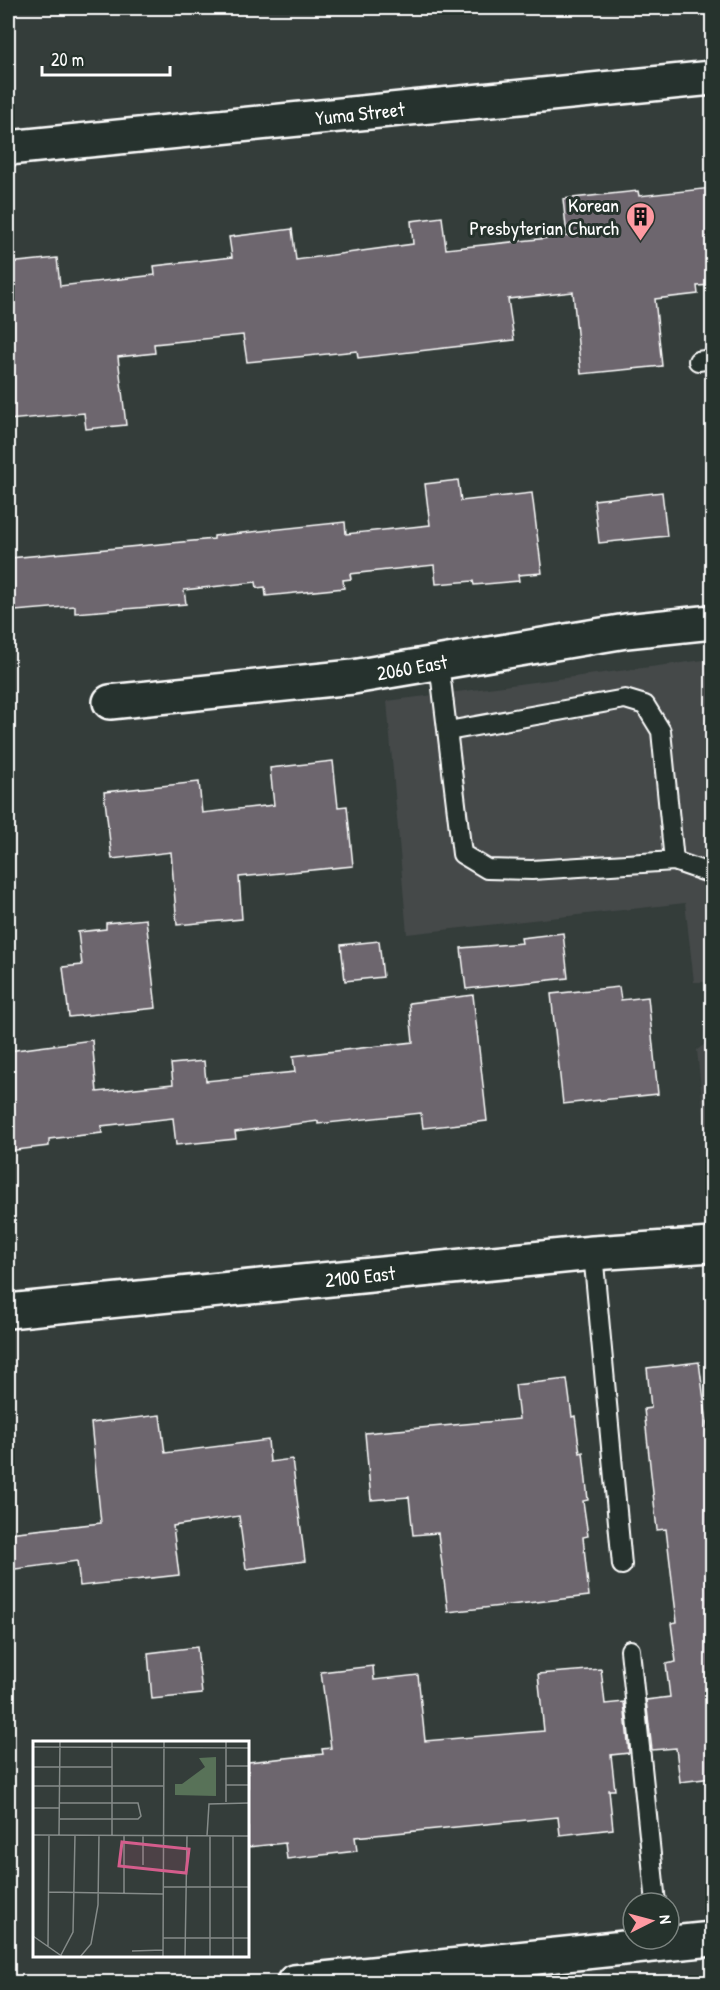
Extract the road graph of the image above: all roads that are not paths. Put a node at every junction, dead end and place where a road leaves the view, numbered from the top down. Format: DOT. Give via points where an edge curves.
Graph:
graph roads {
  1 [pos="712,78"];
  2 [pos="8,148"];
  3 [pos="712,622"];
  4 [pos="439,663"];
  5 [pos="110,702"];
  6 [pos="448,731"];
  7 [pos="674,861"];
  8 [pos="712,874"];
  9 [pos="712,1245"];
  10 [pos="593,1253"];
  11 [pos="8,1311"];
  12 [pos="622,1565"];
  13 [pos="630,1650"];
  14 [pos="655,1891"];
  15 [pos="712,1939"];
  16 [pos="681,1941"];
  17 [pos="621,1946"];
  18 [pos="294,1983"];
  1 -- 2 [label="street, Yuma Street"];
  3 -- 4 [label="street, 2060 East" via="626,631"];
  4 -- 5 [label="street, 2060 East" via="353,677"];
  4 -- 6 [label="lane"];
  6 -- 7 [label="lane" via="462,854 487,869"];
  6 -- 7 [label="lane" via="625,699 645,705 661,730"];
  7 -- 8 [label="lane"];
  9 -- 10 [label="street, 2100 East"];
  10 -- 11 [label="street, 2100 East"];
  10 -- 12 [label="lane"];
  13 -- 14 [label="lane"];
  15 -- 16 [label="street"];
  17 -- 18 [label="street"];
}
